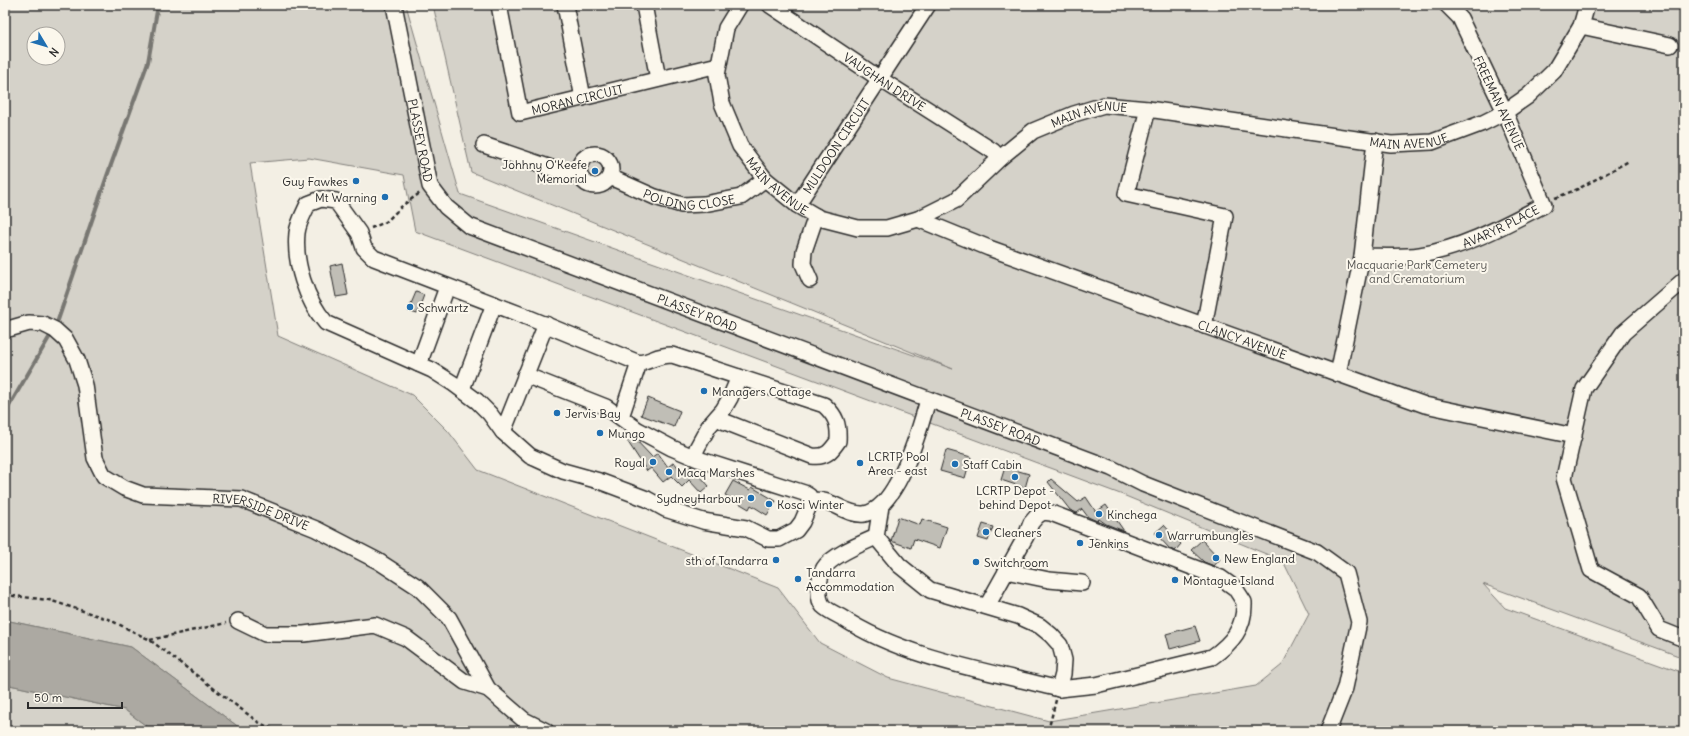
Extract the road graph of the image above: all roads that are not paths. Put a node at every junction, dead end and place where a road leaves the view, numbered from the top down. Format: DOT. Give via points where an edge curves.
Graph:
graph roads {
  1 [pos="394,5"];
  2 [pos="499,5"];
  3 [pos="565,5"];
  4 [pos="644,5"];
  5 [pos="740,5"];
  6 [pos="770,5"];
  7 [pos="928,5"];
  8 [pos="1447,5"];
  9 [pos="1588,5"];
  10 [pos="1581,26"];
  11 [pos="1670,45"];
  12 [pos="718,65"];
  13 [pos="658,79"];
  14 [pos="880,79"];
  15 [pos="583,98"];
  16 [pos="1148,109"];
  17 [pos="1505,112"];
  18 [pos="1375,141"];
  19 [pos="484,145"];
  20 [pos="1000,158"];
  21 [pos="579,172"];
  22 [pos="610,177"];
  23 [pos="765,179"];
  24 [pos="797,205"];
  25 [pos="1544,205"];
  26 [pos="816,216"];
  27 [pos="918,219"];
  28 [pos="1362,256"];
  29 [pos="810,280"];
  30 [pos="1684,280"];
  31 [pos="447,287"];
  32 [pos="494,304"];
  33 [pos="546,324"];
  34 [pos="1204,326"];
  35 [pos="5,330"];
  36 [pos="639,363"];
  37 [pos="419,364"];
  38 [pos="525,374"];
  39 [pos="1338,374"];
  40 [pos="739,377"];
  41 [pos="462,389"];
  42 [pos="928,400"];
  43 [pos="621,417"];
  44 [pos="717,418"];
  45 [pos="503,432"];
  46 [pos="1574,436"];
  47 [pos="694,457"];
  48 [pos="811,501"];
  49 [pos="880,506"];
  50 [pos="876,537"];
  51 [pos="1006,571"];
  52 [pos="1082,583"];
  53 [pos="987,606"];
  54 [pos="238,620"];
  55 [pos="1684,639"];
  56 [pos="488,689"];
  57 [pos="1059,689"];
  58 [pos="510,708"];
  59 [pos="522,731"];
  60 [pos="546,731"];
  61 [pos="1328,731"];
  1 -- 42 [label="street, PLASSEY ROAD" via="430,186 446,207 469,226"];
  2 -- 15 [label="street, MORAN CIRCUIT" via="520,113"];
  3 -- 15 [label="street"];
  4 -- 13 [label="street"];
  5 -- 12 [label="street, MAIN AVENUE" via="726,28"];
  6 -- 14 [label="street, VAUGHAN DRIVE"];
  7 -- 14 [label="street, MULDOON CIRCUIT"];
  8 -- 17 [label="street, FREEMAN AVENUE" via="1460,18"];
  9 -- 10 [label="street, MAIN AVENUE"];
  10 -- 11 [label="street"];
  10 -- 17 [label="street, MAIN AVENUE" via="1554,71 1528,96"];
  12 -- 13 [label="street, MORAN CIRCUIT"];
  12 -- 23 [label="street, MAIN AVENUE" via="717,75 722,103 740,146"];
  13 -- 15 [label="street, MORAN CIRCUIT"];
  14 -- 20 [label="street, VAUGHAN DRIVE"];
  14 -- 24 [label="street, MULDOON CIRCUIT"];
  16 -- 18 [label="street, MAIN AVENUE"];
  16 -- 20 [label="street, MAIN AVENUE" via="1104,105 1074,114 1033,131"];
  16 -- 34 [label="street" via="1126,194 1225,216"];
  17 -- 18 [label="street, MAIN AVENUE" via="1432,142 1391,144"];
  17 -- 25 [label="street, FREEMAN AVENUE"];
  18 -- 28 [label="street"];
  19 -- 21 [label="street" via="566,173"];
  20 -- 27 [label="street, MAIN AVENUE" via="956,200"];
  21 -- 22 [label="street" via="584,183 595,186 603,184"];
  21 -- 22 [label="street" via="580,163 590,154 602,155 608,160"];
  22 -- 23 [label="street, POLDING CLOSE" via="655,197 682,205 741,197"];
  23 -- 24 [label="street, MAIN AVENUE"];
  24 -- 26 [label="street, MAIN AVENUE"];
  25 -- 28 [label="street, AVARYR PLACE" via="1468,242 1443,250 1403,257"];
  26 -- 27 [label="street, MAIN AVENUE" via="858,228 887,228"];
  26 -- 29 [label="street" via="804,251 803,264"];
  27 -- 34 [label="street, CLANCY AVENUE" via="989,248"];
  28 -- 39 [label="street"];
  30 -- 46 [label="street" via="1623,333 1584,389"];
  31 -- 32 [label="street"];
  31 -- 37 [label="street"];
  31 -- 37 [label="street" via="374,258 364,248 359,232 336,201 321,199 308,204 297,234 298,258 308,293 317,311 326,323"];
  32 -- 33 [label="street"];
  32 -- 41 [label="street"];
  33 -- 36 [label="street"];
  33 -- 38 [label="street"];
  34 -- 39 [label="street, CLANCY AVENUE"];
  35 -- 56 [label="street, RIVERSIDE DRIVE" via="29,323 43,324 66,340 85,385 95,458 104,476 124,488 143,495 242,499 316,529 378,561 418,587 449,618"];
  36 -- 40 [label="street" via="648,362 659,355 672,355"];
  36 -- 43 [label="street"];
  37 -- 41 [label="street"];
  38 -- 43 [label="street" via="606,407"];
  38 -- 45 [label="street"];
  39 -- 46 [label="street, CLANCY AVENUE" via="1424,405"];
  40 -- 44 [label="street"];
  40 -- 44 [label="street" via="824,404 838,420 838,441 828,454 812,456"];
  41 -- 45 [label="street" via="490,414"];
  42 -- 49 [label="street" via="903,470"];
  42 -- 61 [label="street, PLASSEY ROAD" via="1111,468 1151,487 1317,552 1346,573 1359,622 1345,688"];
  43 -- 47 [label="street" via="638,430"];
  44 -- 47 [label="street"];
  45 -- 48 [label="street" via="530,456 554,468 598,481 703,522 746,528 768,539 779,539 796,530"];
  46 -- 55 [label="street" via="1564,478 1591,570 1639,596 1660,629"];
  47 -- 48 [label="street" via="804,493"];
  48 -- 49 [label="street" via="818,499 852,513 864,514"];
  49 -- 50 [label="street"];
  50 -- 53 [label="street" via="899,565 930,590"];
  50 -- 57 [label="street" via="833,559 824,567 819,598 823,606 854,626 913,652"];
  51 -- 52 [label="street" via="1049,580"];
  51 -- 53 [label="street"];
  51 -- 57 [label="street" via="1034,520 1043,512 1051,513 1221,578 1235,588 1244,602 1241,627 1224,648 1212,657 1096,685"];
  53 -- 57 [label="street" via="1040,626 1060,644 1064,660"];
  54 -- 56 [label="street" via="265,634 304,634 375,625 406,638 465,682"];
  56 -- 58 [label="street, RIVERSIDE DRIVE"];
  58 -- 59 [label="street"];
  58 -- 60 [label="street, RIVERSIDE DRIVE" via="524,720"];
}
